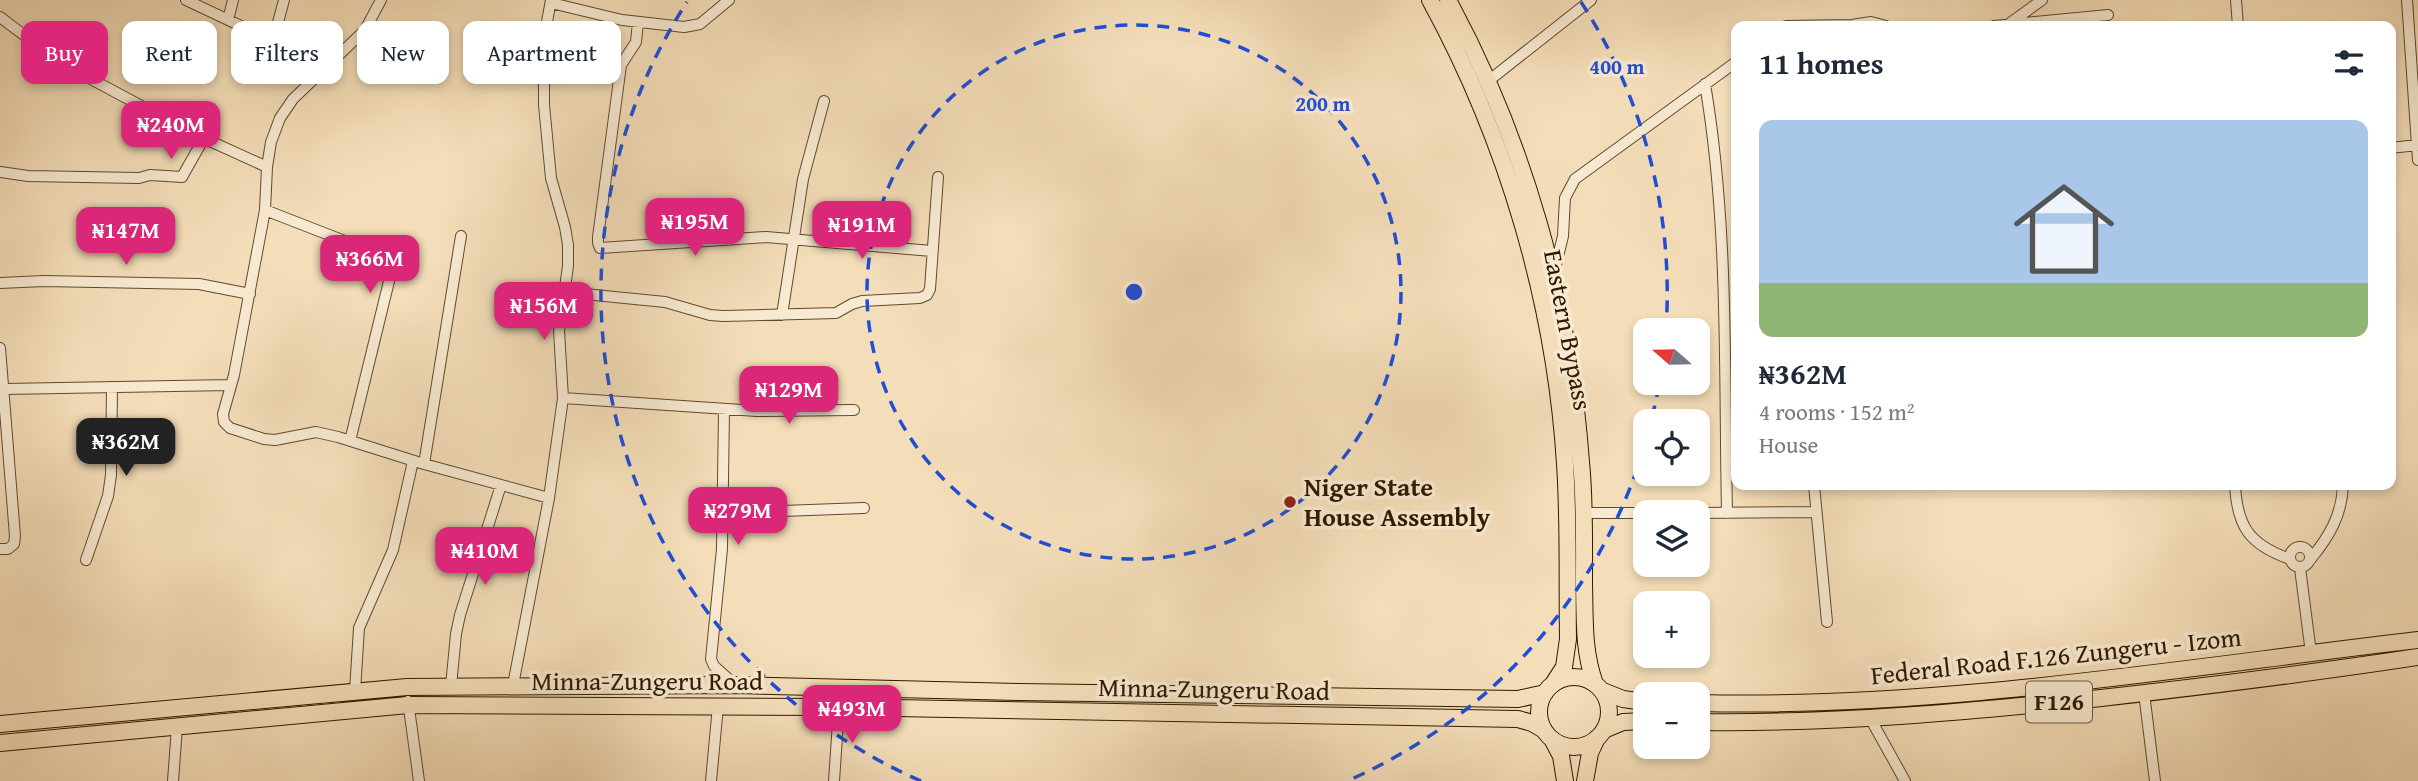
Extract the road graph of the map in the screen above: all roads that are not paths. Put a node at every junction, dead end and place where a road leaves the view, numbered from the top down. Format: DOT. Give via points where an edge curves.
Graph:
graph roads {
  1 [pos="186,0"];
  2 [pos="233,0"];
  3 [pos="284,0"];
  4 [pos="381,0"];
  5 [pos="729,0"];
  6 [pos="1430,0"];
  7 [pos="1448,0"];
  8 [pos="1591,0"];
  9 [pos="2042,0"];
  10 [pos="2236,0"];
  11 [pos="2407,0"];
  12 [pos="551,2"];
  13 [pos="2108,15"];
  14 [pos="0,17"];
  15 [pos="228,20"];
  16 [pos="231,21"];
  17 [pos="278,21"];
  18 [pos="2012,21"];
  19 [pos="2034,21"];
  20 [pos="2238,21"];
  21 [pos="638,22"];
  22 [pos="343,52"];
  23 [pos="1731,66"];
  24 [pos="1487,82"];
  25 [pos="309,84"];
  26 [pos="1705,85"];
  27 [pos="824,101"];
  28 [pos="204,138"];
  29 [pos="2418,145"];
  30 [pos="2396,147"];
  31 [pos="2418,160"];
  32 [pos="267,167"];
  33 [pos="0,172"];
  34 [pos="938,177"];
  35 [pos="265,210"];
  36 [pos="461,236"];
  37 [pos="794,240"];
  38 [pos="932,251"];
  39 [pos="1553,278"];
  40 [pos="0,283"];
  41 [pos="564,292"];
  42 [pos="250,294"];
  43 [pos="782,315"];
  44 [pos="0,348"];
  45 [pos="231,385"];
  46 [pos="112,387"];
  47 [pos="4,389"];
  48 [pos="563,398"];
  49 [pos="724,410"];
  50 [pos="854,410"];
  51 [pos="350,441"];
  52 [pos="413,461"];
  53 [pos="424,464"];
  54 [pos="501,485"];
  55 [pos="1814,490"];
  56 [pos="2235,490"];
  57 [pos="2342,490"];
  58 [pos="549,498"];
  59 [pos="864,508"];
  60 [pos="1815,512"];
  61 [pos="724,513"];
  62 [pos="1584,513"];
  63 [pos="1633,513"];
  64 [pos="1710,513"];
  65 [pos="1727,513"];
  66 [pos="0,549"];
  67 [pos="2290,559"];
  68 [pos="2310,559"];
  69 [pos="86,560"];
  70 [pos="2300,568"];
  71 [pos="1826,622"];
  72 [pos="2418,640"];
  73 [pos="2311,653"];
  74 [pos="2418,657"];
  75 [pos="513,685"];
  76 [pos="735,685"];
  77 [pos="451,686"];
  78 [pos="407,687"];
  79 [pos="1599,687"];
  80 [pos="1549,689"];
  81 [pos="355,691"];
  82 [pos="2001,691"];
  83 [pos="1019,692"];
  84 [pos="2144,693"];
  85 [pos="1633,700"];
  86 [pos="1710,703"];
  87 [pos="408,705"];
  88 [pos="718,706"];
  89 [pos="839,707"];
  90 [pos="2003,709"];
  91 [pos="1019,710"];
  92 [pos="1870,718"];
  93 [pos="1633,722"];
  94 [pos="1710,722"];
  95 [pos="0,724"];
  96 [pos="177,727"];
  97 [pos="1601,734"];
  98 [pos="1548,735"];
  99 [pos="0,743"];
  100 [pos="173,781"];
  101 [pos="419,781"];
  102 [pos="711,781"];
  103 [pos="834,781"];
  104 [pos="1565,781"];
  105 [pos="1585,781"];
  106 [pos="1905,781"];
  107 [pos="2155,781"];
  1 -- 15 [label="street"];
  2 -- 15 [label="street"];
  3 -- 17 [label="street"];
  4 -- 22 [label="street" via="365,30"];
  5 -- 21 [label="street" via="692,27"];
  6 -- 80 [label="main road, Eastern Bypass" via="1456,49 1512,190 1556,376 1565,464 1568,639 1567,659"];
  7 -- 24 [label="main road, Eastern Bypass"];
  8 -- 24 [label="street"];
  9 -- 18 [label="street"];
  10 -- 20 [label="street"];
  11 -- 29 [label="street"];
  12 -- 21 [label="street"];
  12 -- 41 [label="street" via="544,38 544,106 551,178 568,245"];
  13 -- 19 [label="street"];
  14 -- 28 [label="street" via="61,63"];
  15 -- 16 [label="street"];
  21 -- 37 [label="street" via="636,42 621,65 600,248 766,237"];
  23 -- 26 [label="street"];
  24 -- 39 [label="main road, Eastern Bypass" via="1521,165"];
  25 -- 32 [label="street" via="281,118"];
  26 -- 39 [label="street" via="1575,179 1565,198 1563,236"];
  26 -- 65 [label="street" via="1721,224"];
  27 -- 37 [label="street" via="808,158"];
  28 -- 32 [label="street"];
  28 -- 33 [label="street" via="182,177"];
  29 -- 30 [label="street"];
  29 -- 31 [label="street"];
  32 -- 35 [label="street"];
  34 -- 38 [label="street"];
  35 -- 42 [label="street"];
  35 -- 51 [label="street" via="342,240 381,258 388,266 390,277"];
  36 -- 53 [label="street"];
  37 -- 38 [label="street"];
  37 -- 43 [label="street"];
  38 -- 43 [label="street" via="926,295 862,301 836,313"];
  39 -- 62 [label="main road, Eastern Bypass" via="1572,373"];
  40 -- 42 [label="street" via="199,284"];
  41 -- 43 [label="street" via="665,302 710,315"];
  41 -- 48 [label="street" via="559,331"];
  42 -- 45 [label="street"];
  44 -- 47 [label="street"];
  45 -- 46 [label="street"];
  45 -- 51 [label="street" via="223,414 230,428 275,440 316,432"];
  46 -- 47 [label="street"];
  46 -- 69 [label="street" via="108,496"];
  47 -- 66 [label="street" via="15,536 14,544"];
  48 -- 49 [label="street"];
  48 -- 58 [label="street"];
  49 -- 50 [label="street"];
  49 -- 61 [label="street"];
  51 -- 52 [label="street"];
  52 -- 53 [label="street"];
  52 -- 81 [label="street" via="393,550 359,628"];
  53 -- 54 [label="street"];
  54 -- 58 [label="street"];
  54 -- 77 [label="street" via="460,615"];
  55 -- 60 [label="street"];
  56 -- 67 [label="street" via="2236,508 2245,528 2263,547"];
  57 -- 68 [label="street" via="2337,519"];
  58 -- 75 [label="street"];
  59 -- 61 [label="street"];
  60 -- 65 [label="street"];
  60 -- 71 [label="street"];
  61 -- 76 [label="street" via="711,659"];
  62 -- 63 [label="street"];
  62 -- 79 [label="main road, Eastern Bypass" via="1585,647"];
  64 -- 65 [label="street"];
  67 -- 68 [label="street" via="2301,547"];
  67 -- 70 [label="street"];
  68 -- 70 [label="street"];
  70 -- 73 [label="street"];
  72 -- 73 [label="main road, Federal Road F.126 Zungeru - Izom / F126"];
  73 -- 82 [label="main road, Federal Road F.126 Zungeru - Izom / F126"];
  74 -- 84 [label="main road, Federal Road F.126 Zungeru - Izom / F126"];
  75 -- 76 [label="main road, Minna-Zungeru Road"];
  75 -- 77 [label="main road, Minna-Zungeru Road"];
  76 -- 83 [label="main road, Minna-Zungeru Road"];
  77 -- 78 [label="main road, Minna-Zungeru Road"];
  78 -- 81 [label="main road, Minna-Zungeru Road"];
  78 -- 87 [label="street"];
  79 -- 80 [label="main road" via="1574,677"];
  79 -- 85 [label="main road"];
  79 -- 97 [label="main road" via="1609,710"];
  80 -- 83 [label="main road, Minna-Zungeru Road" via="1518,699"];
  80 -- 98 [label="main road" via="1540,705"];
  81 -- 95 [label="main road, Minna-Zungeru Road"];
  82 -- 86 [label="main road, Federal Road F.126 Zungeru - Izom / F126" via="1822,703"];
  82 -- 90 [label="main road"];
  83 -- 91 [label="main road"];
  84 -- 90 [label="main road, Federal Road F.126 Zungeru - Izom / F126"];
  84 -- 107 [label="street"];
  87 -- 88 [label="main road, Minna-Zungeru Road"];
  87 -- 96 [label="main road, Minna-Zungeru Road"];
  87 -- 101 [label="street"];
  88 -- 89 [label="main road, Minna-Zungeru Road"];
  88 -- 102 [label="street"];
  89 -- 91 [label="main road, Minna-Zungeru Road"];
  89 -- 103 [label="street"];
  90 -- 92 [label="main road, Federal Road F.126 Zungeru - Izom / F126"];
  91 -- 98 [label="main road, Minna-Zungeru Road" via="1518,719"];
  92 -- 94 [label="main road, Federal Road F.126 Zungeru - Izom / F126"];
  92 -- 106 [label="street"];
  93 -- 97 [label="main road"];
  96 -- 99 [label="main road, Minna-Zungeru Road"];
  96 -- 100 [label="street"];
  97 -- 98 [label="main road" via="1587,745 1575,747"];
  97 -- 105 [label="main road" via="1590,753"];
  98 -- 104 [label="main road" via="1561,756"];
}
